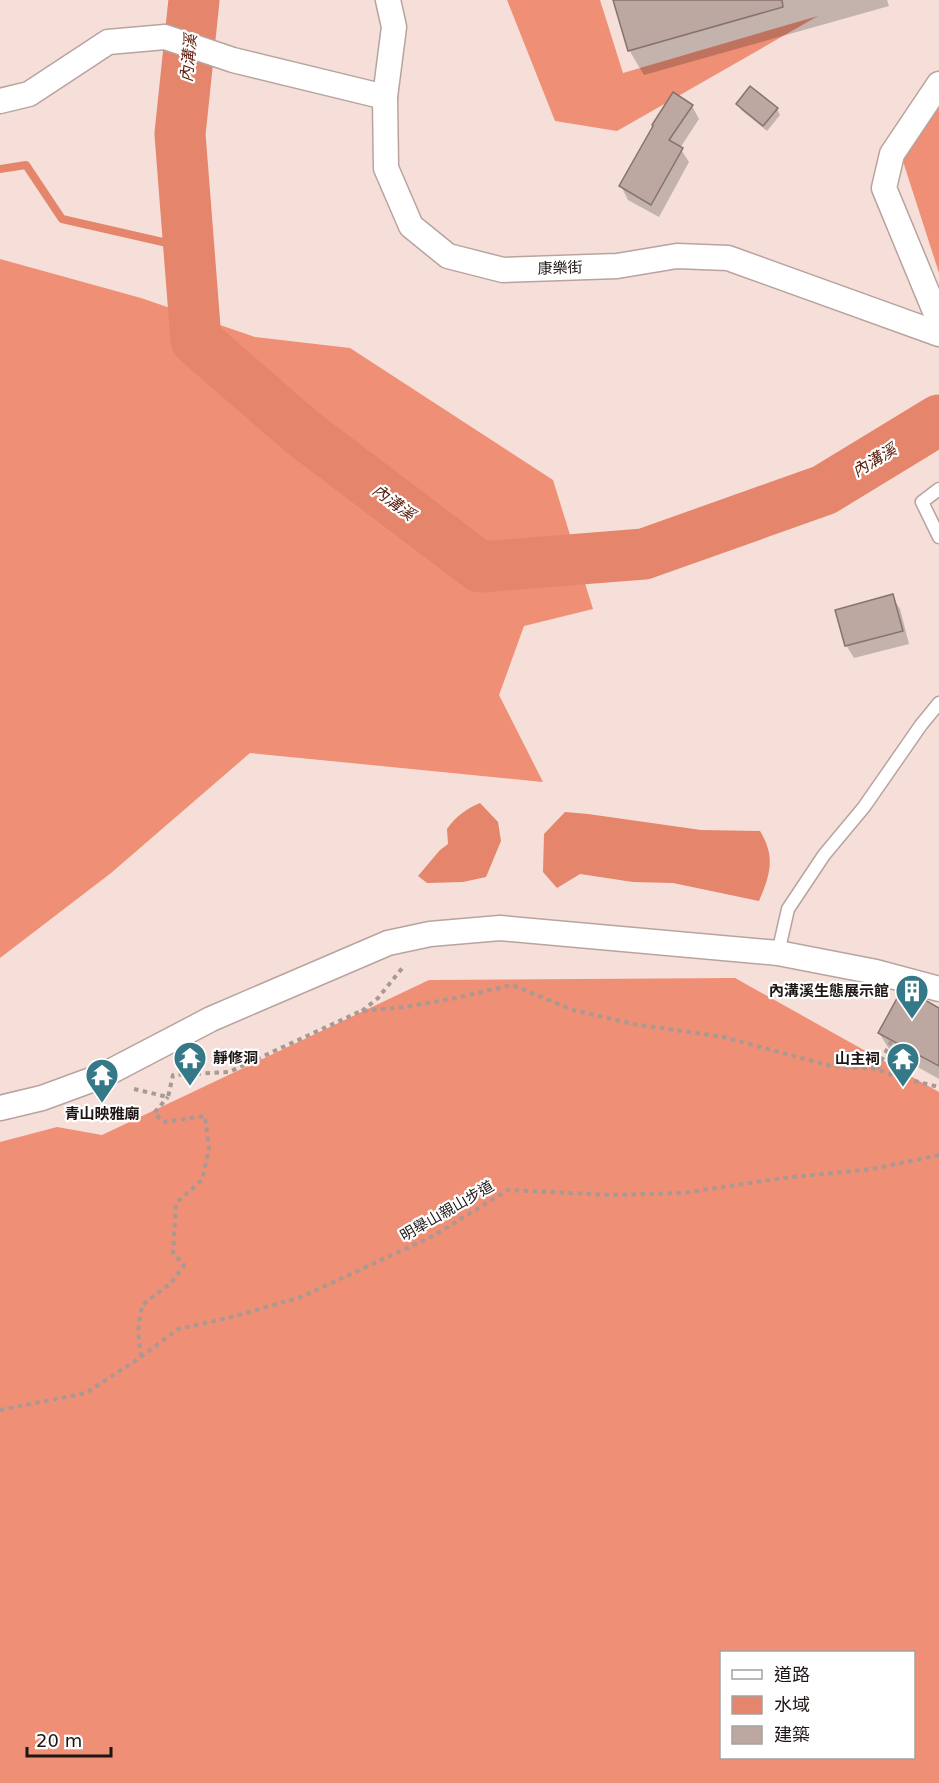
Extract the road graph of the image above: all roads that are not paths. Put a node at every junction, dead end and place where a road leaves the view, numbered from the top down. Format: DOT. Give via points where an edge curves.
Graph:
graph roads {
  1 [pos="388,0"];
  2 [pos="939,84"];
  3 [pos="385,97"];
  4 [pos="0,101"];
  5 [pos="939,321"];
  6 [pos="939,334"];
  7 [pos="939,489"];
  8 [pos="939,537"];
  9 [pos="939,703"];
  10 [pos="778,953"];
  11 [pos="939,989"];
  12 [pos="0,1108"];
  1 -- 3 [label="street, 康樂街" via="394,27"];
  2 -- 5 [label="street" via="892,154 884,188"];
  3 -- 4 [label="street" via="233,60 165,37 108,42 29,94"];
  3 -- 6 [label="street, 康樂街" via="386,168 411,226 448,256 503,270 617,266 677,256 728,258"];
  7 -- 8 [label="lane" via="922,502"];
  9 -- 10 [label="lane" via="788,909"];
  10 -- 11 [label="street"];
  10 -- 12 [label="street" via="500,928 430,934 388,943 211,1019 102,1076 42,1098"];
}
